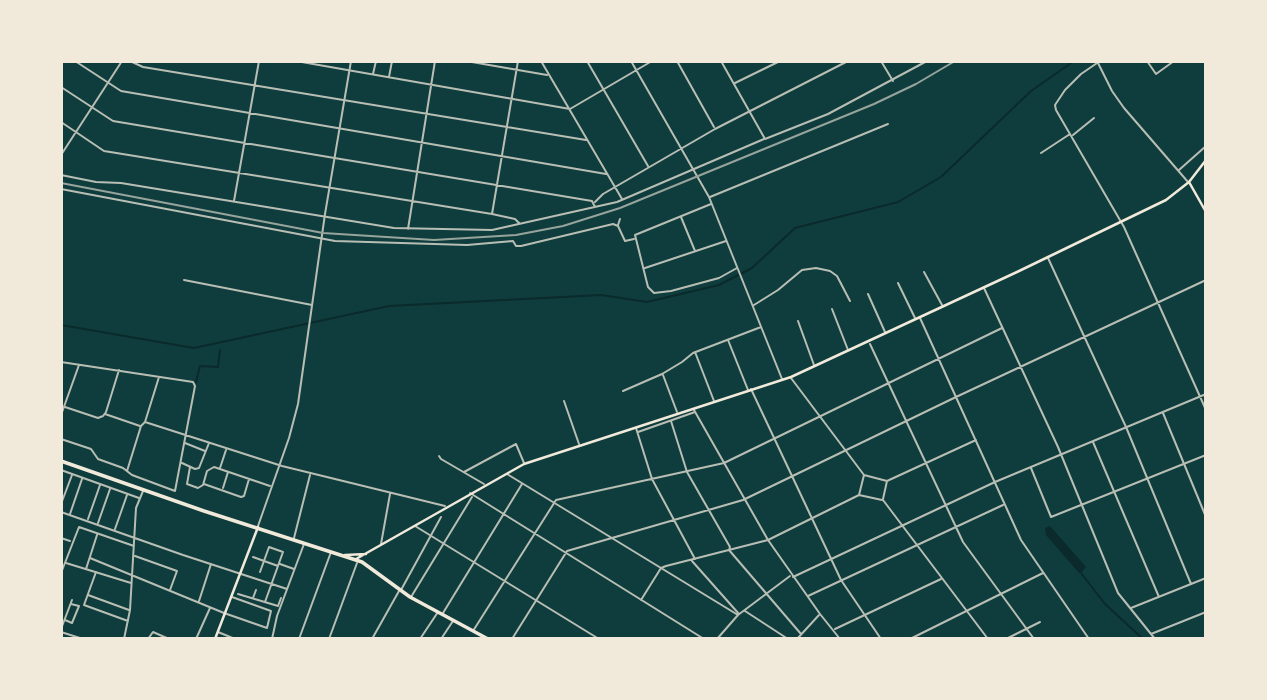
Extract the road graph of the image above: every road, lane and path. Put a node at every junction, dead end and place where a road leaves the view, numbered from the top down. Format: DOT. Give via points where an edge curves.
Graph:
graph roads {
  1 [pos="75,61"];
  2 [pos="122,61"];
  3 [pos="130,61"];
  4 [pos="258,61"];
  5 [pos="296,61"];
  6 [pos="326,61"];
  7 [pos="351,61"];
  8 [pos="376,61"];
  9 [pos="392,61"];
  10 [pos="435,61"];
  11 [pos="466,61"];
  12 [pos="518,61"];
  13 [pos="541,61"];
  14 [pos="587,61"];
  15 [pos="631,61"];
  16 [pos="652,61"];
  17 [pos="677,61"];
  18 [pos="721,61"];
  19 [pos="780,61"];
  20 [pos="848,61"];
  21 [pos="881,61"];
  22 [pos="927,61"];
  23 [pos="1147,61"];
  24 [pos="1174,61"];
  25 [pos="1098,62"];
  26 [pos="325,66"];
  27 [pos="517,70"];
  28 [pos="636,70"];
  29 [pos="349,71"];
  30 [pos="373,75"];
  31 [pos="549,75"];
  32 [pos="389,77"];
  33 [pos="893,81"];
  34 [pos="108,82"];
  35 [pos="734,84"];
  36 [pos="254,85"];
  37 [pos="431,85"];
  38 [pos="61,87"];
  39 [pos="603,90"];
  40 [pos="512,99"];
  41 [pos="344,100"];
  42 [pos="92,107"];
  43 [pos="570,109"];
  44 [pos="749,110"];
  45 [pos="249,114"];
  46 [pos="427,114"];
  47 [pos="1094,118"];
  48 [pos="61,122"];
  49 [pos="888,124"];
  50 [pos="339,128"];
  51 [pos="507,128"];
  52 [pos="715,129"];
  53 [pos="76,132"];
  54 [pos="1071,135"];
  55 [pos="765,139"];
  56 [pos="586,140"];
  57 [pos="244,143"];
  58 [pos="422,144"];
  59 [pos="1206,146"];
  60 [pos="681,149"];
  61 [pos="1041,153"];
  62 [pos="61,155"];
  63 [pos="502,156"];
  64 [pos="334,158"];
  65 [pos="1206,160"];
  66 [pos="649,168"];
  67 [pos="692,168"];
  68 [pos="1178,171"];
  69 [pos="240,172"];
  70 [pos="417,173"];
  71 [pos="606,174"];
  72 [pos="61,175"];
  73 [pos="1189,183"];
  74 [pos="498,185"];
  75 [pos="329,187"];
  76 [pos="614,187"];
  77 [pos="61,189"];
  78 [pos="709,197"];
  79 [pos="622,200"];
  80 [pos="234,201"];
  81 [pos="412,202"];
  82 [pos="712,204"];
  83 [pos="595,205"];
  84 [pos="1206,212"];
  85 [pos="492,214"];
  86 [pos="325,216"];
  87 [pos="680,216"];
  88 [pos="620,219"];
  89 [pos="1121,222"];
  90 [pos="519,223"];
  91 [pos="618,226"];
  92 [pos="408,229"];
  93 [pos="634,237"];
  94 [pos="322,239"];
  95 [pos="727,240"];
  96 [pos="695,251"];
  97 [pos="1048,257"];
  98 [pos="644,269"];
  99 [pos="739,269"];
  100 [pos="924,272"];
  101 [pos="184,280"];
  102 [pos="1206,280"];
  103 [pos="898,283"];
  104 [pos="983,287"];
  105 [pos="867,295"];
  106 [pos="850,301"];
  107 [pos="1158,304"];
  108 [pos="312,305"];
  109 [pos="753,305"];
  110 [pos="942,306"];
  111 [pos="832,309"];
  112 [pos="917,318"];
  113 [pos="798,321"];
  114 [pos="762,326"];
  115 [pos="1002,328"];
  116 [pos="885,333"];
  117 [pos="1085,338"];
  118 [pos="728,339"];
  119 [pos="870,344"];
  120 [pos="695,351"];
  121 [pos="848,351"];
  122 [pos="938,358"];
  123 [pos="61,362"];
  124 [pos="79,364"];
  125 [pos="815,366"];
  126 [pos="1020,368"];
  127 [pos="120,370"];
  128 [pos="662,374"];
  129 [pos="159,376"];
  130 [pos="791,377"];
  131 [pos="782,380"];
  132 [pos="888,383"];
  133 [pos="750,390"];
  134 [pos="623,391"];
  135 [pos="1206,394"];
  136 [pos="1200,396"];
  137 [pos="956,397"];
  138 [pos="564,401"];
  139 [pos="714,401"];
  140 [pos="65,407"];
  141 [pos="694,410"];
  142 [pos="1206,410"];
  143 [pos="1163,412"];
  144 [pos="104,413"];
  145 [pos="677,414"];
  146 [pos="61,415"];
  147 [pos="820,416"];
  148 [pos="671,421"];
  149 [pos="906,421"];
  150 [pos="145,422"];
  151 [pos="141,426"];
  152 [pos="636,426"];
  153 [pos="1126,427"];
  154 [pos="637,432"];
  155 [pos="186,435"];
  156 [pos="774,438"];
  157 [pos="63,440"];
  158 [pos="976,440"];
  159 [pos="1093,441"];
  160 [pos="184,443"];
  161 [pos="209,443"];
  162 [pos="579,445"];
  163 [pos="227,448"];
  164 [pos="845,450"];
  165 [pos="206,451"];
  166 [pos="1059,454"];
  167 [pos="1206,455"];
  168 [pos="439,456"];
  169 [pos="61,461"];
  170 [pos="181,462"];
  171 [pos="723,463"];
  172 [pos="926,463"];
  173 [pos="524,464"];
  174 [pos="1184,464"];
  175 [pos="279,465"];
  176 [pos="190,467"];
  177 [pos="1031,467"];
  178 [pos="220,469"];
  179 [pos="61,470"];
  180 [pos="687,471"];
  181 [pos="127,472"];
  182 [pos="228,472"];
  183 [pos="464,472"];
  184 [pos="506,473"];
  185 [pos="72,474"];
  186 [pos="310,474"];
  187 [pos="792,475"];
  188 [pos="864,475"];
  189 [pos="83,478"];
  190 [pos="249,479"];
  191 [pos="1147,479"];
  192 [pos="652,480"];
  193 [pos="887,481"];
  194 [pos="995,482"];
  195 [pos="203,483"];
  196 [pos="523,483"];
  197 [pos="101,484"];
  198 [pos="485,484"];
  199 [pos="159,485"];
  200 [pos="272,486"];
  201 [pos="111,488"];
  202 [pos="223,488"];
  203 [pos="144,490"];
  204 [pos="1115,490"];
  205 [pos="390,493"];
  206 [pos="128,494"];
  207 [pos="155,494"];
  208 [pos="471,495"];
  209 [pos="859,495"];
  210 [pos="140,499"];
  211 [pos="743,500"];
  212 [pos="883,500"];
  213 [pos="554,502"];
  214 [pos="61,504"];
  215 [pos="1082,504"];
  216 [pos="946,505"];
  217 [pos="1004,505"];
  218 [pos="446,507"];
  219 [pos="709,510"];
  220 [pos="61,512"];
  221 [pos="70,514"];
  222 [pos="504,515"];
  223 [pos="441,517"];
  224 [pos="812,517"];
  225 [pos="1206,517"];
  226 [pos="88,521"];
  227 [pos="673,521"];
  228 [pos="97,524"];
  229 [pos="414,526"];
  230 [pos="902,526"];
  231 [pos="258,527"];
  232 [pos="956,527"];
  233 [pos="115,530"];
  234 [pos="93,532"];
  235 [pos="534,533"];
  236 [pos="97,534"];
  237 [pos="432,536"];
  238 [pos="61,538"];
  239 [pos="135,538"];
  240 [pos="294,538"];
  241 [pos="612,538"];
  242 [pos="768,540"];
  243 [pos="72,541"];
  244 [pos="304,542"];
  245 [pos="445,544"];
  246 [pos="381,545"];
  247 [pos="916,545"];
  248 [pos="135,546"];
  249 [pos="729,550"];
  250 [pos="565,552"];
  251 [pos="331,553"];
  252 [pos="369,553"];
  253 [pos="342,555"];
  254 [pos="134,556"];
  255 [pos="253,557"];
  256 [pos="90,558"];
  257 [pos="693,559"];
  258 [pos="359,560"];
  259 [pos="832,560"];
  260 [pos="264,561"];
  261 [pos="475,563"];
  262 [pos="63,564"];
  263 [pos="211,564"];
  264 [pos="278,565"];
  265 [pos="662,568"];
  266 [pos="86,569"];
  267 [pos="294,569"];
  268 [pos="96,572"];
  269 [pos="260,572"];
  270 [pos="61,573"];
  271 [pos="240,573"];
  272 [pos="1043,573"];
  273 [pos="133,574"];
  274 [pos="792,576"];
  275 [pos="942,578"];
  276 [pos="1206,578"];
  277 [pos="841,580"];
  278 [pos="505,581"];
  279 [pos="132,583"];
  280 [pos="272,584"];
  281 [pos="1191,584"];
  282 [pos="287,589"];
  283 [pos="170,590"];
  284 [pos="256,590"];
  285 [pos="400,590"];
  286 [pos="238,594"];
  287 [pos="766,594"];
  288 [pos="88,595"];
  289 [pos="1001,595"];
  290 [pos="807,596"];
  291 [pos="231,597"];
  292 [pos="281,597"];
  293 [pos="410,597"];
  294 [pos="1159,597"];
  295 [pos="253,598"];
  296 [pos="535,600"];
  297 [pos="641,600"];
  298 [pos="199,602"];
  299 [pos="265,602"];
  300 [pos="211,607"];
  301 [pos="1130,608"];
  302 [pos="130,611"];
  303 [pos="744,611"];
  304 [pos="224,612"];
  305 [pos="967,612"];
  306 [pos="1206,612"];
  307 [pos="440,613"];
  308 [pos="820,614"];
  309 [pos="863,614"];
  310 [pos="738,615"];
  311 [pos="65,620"];
  312 [pos="454,620"];
  313 [pos="128,621"];
  314 [pos="1040,622"];
  315 [pos="1027,629"];
  316 [pos="833,630"];
  317 [pos="63,631"];
  318 [pos="217,631"];
  319 [pos="473,631"];
  320 [pos="801,634"];
  321 [pos="1151,634"];
  322 [pos="67,639"];
  323 [pos="81,639"];
  324 [pos="124,639"];
  325 [pos="148,639"];
  326 [pos="169,639"];
  327 [pos="196,639"];
  328 [pos="215,639"];
  329 [pos="235,639"];
  330 [pos="272,639"];
  331 [pos="299,639"];
  332 [pos="329,639"];
  333 [pos="372,639"];
  334 [pos="420,639"];
  335 [pos="441,639"];
  336 [pos="488,639"];
  337 [pos="512,639"];
  338 [pos="599,639"];
  339 [pos="704,639"];
  340 [pos="717,639"];
  341 [pos="788,639"];
  342 [pos="797,639"];
  343 [pos="840,639"];
  344 [pos="881,639"];
  345 [pos="910,639"];
  346 [pos="988,639"];
  347 [pos="1006,639"];
  348 [pos="1034,639"];
  349 [pos="1089,639"];
  350 [pos="1155,639"];
  1 -- 34 [label="street"];
  2 -- 34 [label="street"];
  3 -- 36 [label="street"];
  4 -- 36 [label="street"];
  5 -- 26 [label="street"];
  6 -- 26 [label="street"];
  7 -- 29 [label="street"];
  8 -- 30 [label="street"];
  9 -- 32 [label="street"];
  10 -- 37 [label="street"];
  11 -- 27 [label="street"];
  12 -- 27 [label="street"];
  13 -- 31 [label="street"];
  14 -- 39 [label="street"];
  15 -- 28 [label="street"];
  16 -- 28 [label="street"];
  17 -- 52 [label="street"];
  18 -- 35 [label="street"];
  19 -- 35 [label="street"];
  20 -- 44 [label="street"];
  21 -- 33 [label="street"];
  22 -- 33 [label="street"];
  23 -- 24 [label="street" via="1156,74"];
  25 -- 54 [label="street" via="1072,83 1055,105"];
  25 -- 68 [label="street" via="1112,92"];
  26 -- 29 [label="street"];
  27 -- 31 [label="street"];
  27 -- 40 [label="street"];
  28 -- 39 [label="street"];
  28 -- 60 [label="street"];
  29 -- 30 [label="street"];
  29 -- 41 [label="street"];
  30 -- 32 [label="street"];
  31 -- 43 [label="street"];
  32 -- 37 [label="street"];
  33 -- 55 [label="street"];
  34 -- 42 [label="street"];
  34 -- 45 [label="street" via="121,91"];
  35 -- 44 [label="street"];
  36 -- 41 [label="street"];
  36 -- 45 [label="street"];
  37 -- 40 [label="street"];
  37 -- 46 [label="street"];
  38 -- 42 [label="street"];
  39 -- 43 [label="street"];
  39 -- 66 [label="street"];
  40 -- 43 [label="street"];
  40 -- 51 [label="street"];
  41 -- 46 [label="street"];
  41 -- 50 [label="street"];
  42 -- 53 [label="street"];
  42 -- 57 [label="street" via="113,121"];
  43 -- 56 [label="street"];
  44 -- 52 [label="street"];
  44 -- 55 [label="street"];
  45 -- 50 [label="street"];
  45 -- 57 [label="street"];
  46 -- 51 [label="street"];
  46 -- 58 [label="street"];
  47 -- 54 [label="street"];
  48 -- 53 [label="street"];
  49 -- 78 [label="street"];
  50 -- 58 [label="street"];
  50 -- 64 [label="street"];
  51 -- 56 [label="street"];
  51 -- 63 [label="street"];
  52 -- 60 [label="street"];
  53 -- 62 [label="street"];
  53 -- 69 [label="street" via="104,150"];
  54 -- 61 [label="street"];
  54 -- 89 [label="street"];
  55 -- 67 [label="street"];
  56 -- 71 [label="street"];
  57 -- 64 [label="street"];
  57 -- 69 [label="street"];
  58 -- 63 [label="street"];
  58 -- 70 [label="street"];
  59 -- 68 [label="street"];
  60 -- 66 [label="street"];
  60 -- 67 [label="street"];
  63 -- 71 [label="street"];
  63 -- 74 [label="street"];
  64 -- 70 [label="street"];
  64 -- 75 [label="street"];
  65 -- 73 [label="main road"];
  66 -- 76 [label="street"];
  67 -- 78 [label="street"];
  67 -- 79 [label="street"];
  68 -- 73 [label="street"];
  69 -- 75 [label="street"];
  69 -- 80 [label="street"];
  70 -- 74 [label="street"];
  70 -- 81 [label="street"];
  71 -- 76 [label="street"];
  72 -- 80 [label="street"];
  73 -- 84 [label="main road"];
  73 -- 89 [label="main road"];
  74 -- 83 [label="street"];
  74 -- 85 [label="street"];
  75 -- 81 [label="street"];
  75 -- 86 [label="street"];
  76 -- 79 [label="street"];
  76 -- 83 [label="street"];
  77 -- 94 [label="street"];
  78 -- 82 [label="street"];
  79 -- 83 [label="street"];
  80 -- 86 [label="street"];
  81 -- 85 [label="street"];
  81 -- 92 [label="street"];
  82 -- 87 [label="street"];
  82 -- 95 [label="street"];
  83 -- 90 [label="street"];
  85 -- 90 [label="street"];
  86 -- 92 [label="street"];
  86 -- 94 [label="street"];
  87 -- 93 [label="street"];
  87 -- 96 [label="street"];
  88 -- 91 [label="street"];
  89 -- 97 [label="main road"];
  89 -- 107 [label="street"];
  90 -- 92 [label="street" via="492,230"];
  91 -- 93 [label="street" via="625,241"];
  91 -- 94 [label="street" via="521,246 513,241 467,245"];
  93 -- 98 [label="street"];
  94 -- 108 [label="street"];
  95 -- 96 [label="street"];
  95 -- 99 [label="street"];
  96 -- 98 [label="street"];
  97 -- 104 [label="main road"];
  97 -- 117 [label="street"];
  98 -- 99 [label="street" via="654,293"];
  99 -- 109 [label="street"];
  100 -- 110 [label="street"];
  101 -- 108 [label="street"];
  102 -- 107 [label="street"];
  103 -- 112 [label="street"];
  104 -- 110 [label="main road"];
  104 -- 115 [label="street"];
  105 -- 116 [label="street"];
  106 -- 109 [label="street" via="837,276 816,268 802,270"];
  107 -- 117 [label="street"];
  107 -- 136 [label="street"];
  108 -- 175 [label="street" via="298,404"];
  109 -- 114 [label="street"];
  110 -- 112 [label="main road"];
  111 -- 121 [label="street"];
  112 -- 116 [label="main road"];
  112 -- 122 [label="street"];
  113 -- 125 [label="street"];
  114 -- 118 [label="street"];
  114 -- 131 [label="street"];
  115 -- 122 [label="street"];
  115 -- 126 [label="street"];
  116 -- 121 [label="main road"];
  117 -- 126 [label="street"];
  117 -- 153 [label="street"];
  118 -- 120 [label="street"];
  118 -- 133 [label="street"];
  119 -- 132 [label="street"];
  120 -- 128 [label="street"];
  120 -- 139 [label="street"];
  121 -- 125 [label="main road"];
  122 -- 132 [label="street"];
  122 -- 137 [label="street"];
  123 -- 124 [label="street"];
  124 -- 127 [label="street"];
  124 -- 140 [label="street"];
  125 -- 130 [label="main road"];
  126 -- 137 [label="street"];
  126 -- 166 [label="street"];
  127 -- 129 [label="street"];
  127 -- 144 [label="street"];
  128 -- 134 [label="street"];
  128 -- 145 [label="street"];
  129 -- 150 [label="street"];
  129 -- 155 [label="street" via="195,384"];
  130 -- 131 [label="main road"];
  130 -- 147 [label="street"];
  131 -- 133 [label="main road"];
  132 -- 147 [label="street"];
  132 -- 149 [label="street"];
  133 -- 139 [label="main road"];
  133 -- 156 [label="street"];
  135 -- 136 [label="street"];
  136 -- 142 [label="street"];
  136 -- 143 [label="street"];
  137 -- 149 [label="street"];
  137 -- 158 [label="street"];
  138 -- 162 [label="street"];
  139 -- 141 [label="main road"];
  140 -- 144 [label="street" via="97,418"];
  140 -- 146 [label="street"];
  141 -- 145 [label="main road"];
  141 -- 148 [label="street"];
  141 -- 171 [label="street"];
  143 -- 153 [label="street"];
  143 -- 174 [label="street"];
  144 -- 151 [label="street"];
  145 -- 152 [label="main road"];
  147 -- 156 [label="street"];
  147 -- 164 [label="street"];
  148 -- 154 [label="street"];
  148 -- 180 [label="street"];
  149 -- 164 [label="street"];
  149 -- 172 [label="street"];
  150 -- 151 [label="street"];
  150 -- 155 [label="street"];
  151 -- 181 [label="street"];
  152 -- 154 [label="street"];
  152 -- 162 [label="main road"];
  153 -- 159 [label="street"];
  153 -- 191 [label="street"];
  154 -- 192 [label="street"];
  155 -- 160 [label="street"];
  155 -- 161 [label="street"];
  156 -- 171 [label="street"];
  156 -- 187 [label="street"];
  157 -- 181 [label="street" via="91,449 98,459"];
  158 -- 172 [label="street"];
  158 -- 194 [label="street"];
  159 -- 166 [label="street"];
  159 -- 204 [label="street"];
  160 -- 165 [label="street"];
  160 -- 170 [label="street"];
  161 -- 163 [label="street"];
  161 -- 165 [label="street"];
  162 -- 173 [label="main road"];
  163 -- 175 [label="street"];
  163 -- 178 [label="street"];
  164 -- 187 [label="street"];
  164 -- 188 [label="street"];
  165 -- 176 [label="street" via="201,466"];
  166 -- 177 [label="street"];
  166 -- 215 [label="street"];
  167 -- 174 [label="street"];
  168 -- 183 [label="street"];
  169 -- 203 [label="main road"];
  170 -- 176 [label="street"];
  170 -- 199 [label="street" via="175,491"];
  171 -- 180 [label="street"];
  171 -- 211 [label="street"];
  172 -- 193 [label="street"];
  172 -- 216 [label="street"];
  173 -- 183 [label="street" via="516,444"];
  173 -- 184 [label="main road"];
  174 -- 191 [label="street"];
  174 -- 225 [label="street"];
  175 -- 186 [label="street"];
  175 -- 200 [label="street"];
  176 -- 195 [label="street" via="187,484 198,488"];
  177 -- 194 [label="street"];
  177 -- 215 [label="street" via="1051,517"];
  178 -- 182 [label="street"];
  178 -- 195 [label="street" via="210,468"];
  179 -- 185 [label="street"];
  180 -- 192 [label="street"];
  180 -- 219 [label="street"];
  181 -- 199 [label="street"];
  182 -- 190 [label="street"];
  182 -- 202 [label="street"];
  183 -- 198 [label="street"];
  184 -- 196 [label="street"];
  184 -- 198 [label="main road"];
  185 -- 189 [label="street"];
  185 -- 214 [label="street"];
  186 -- 205 [label="street"];
  186 -- 240 [label="street"];
  187 -- 211 [label="street"];
  187 -- 224 [label="street"];
  188 -- 193 [label="street"];
  188 -- 209 [label="street"];
  189 -- 197 [label="street"];
  189 -- 221 [label="street"];
  190 -- 195 [label="street" via="241,497"];
  190 -- 200 [label="street"];
  191 -- 204 [label="street"];
  191 -- 281 [label="street"];
  192 -- 213 [label="street"];
  192 -- 227 [label="street"];
  193 -- 212 [label="street"];
  194 -- 216 [label="street"];
  194 -- 217 [label="street"];
  196 -- 213 [label="street"];
  196 -- 222 [label="street"];
  197 -- 201 [label="street"];
  197 -- 226 [label="street"];
  198 -- 208 [label="main road"];
  199 -- 207 [label="street"];
  200 -- 231 [label="street"];
  201 -- 206 [label="street"];
  201 -- 228 [label="street"];
  203 -- 207 [label="main road"];
  203 -- 210 [label="street"];
  204 -- 215 [label="street"];
  204 -- 294 [label="street"];
  205 -- 218 [label="street"];
  205 -- 246 [label="street"];
  206 -- 210 [label="street"];
  206 -- 233 [label="street"];
  207 -- 231 [label="main road"];
  208 -- 218 [label="main road"];
  208 -- 222 [label="street"];
  208 -- 245 [label="street"];
  209 -- 212 [label="street"];
  209 -- 224 [label="street"];
  210 -- 239 [label="street"];
  211 -- 219 [label="street"];
  211 -- 242 [label="street"];
  212 -- 230 [label="street"];
  213 -- 235 [label="street"];
  213 -- 241 [label="street"];
  215 -- 301 [label="street" via="1118,593"];
  216 -- 230 [label="street"];
  216 -- 232 [label="street"];
  217 -- 232 [label="street"];
  217 -- 272 [label="street"];
  218 -- 229 [label="main road"];
  219 -- 227 [label="street"];
  219 -- 249 [label="street"];
  220 -- 221 [label="street"];
  221 -- 226 [label="street"];
  222 -- 235 [label="street"];
  222 -- 261 [label="street"];
  223 -- 237 [label="street"];
  224 -- 242 [label="street"];
  224 -- 259 [label="street"];
  226 -- 228 [label="street"];
  227 -- 241 [label="street"];
  227 -- 257 [label="street"];
  228 -- 233 [label="street"];
  228 -- 234 [label="street"];
  229 -- 237 [label="street"];
  229 -- 246 [label="main road"];
  230 -- 247 [label="street"];
  230 -- 259 [label="street"];
  231 -- 240 [label="main road"];
  231 -- 271 [label="main road"];
  232 -- 247 [label="street"];
  232 -- 289 [label="street"];
  233 -- 239 [label="street"];
  234 -- 236 [label="street"];
  234 -- 243 [label="street" via="79,527"];
  235 -- 250 [label="street"];
  235 -- 278 [label="street"];
  236 -- 248 [label="street"];
  236 -- 256 [label="street"];
  237 -- 245 [label="street"];
  237 -- 285 [label="street"];
  238 -- 243 [label="street"];
  239 -- 248 [label="street"];
  239 -- 263 [label="street"];
  240 -- 244 [label="main road"];
  241 -- 250 [label="street"];
  241 -- 265 [label="street"];
  242 -- 249 [label="street"];
  242 -- 274 [label="street"];
  243 -- 262 [label="street"];
  244 -- 251 [label="main road"];
  244 -- 267 [label="street"];
  245 -- 261 [label="street"];
  245 -- 293 [label="street"];
  246 -- 252 [label="main road"];
  247 -- 275 [label="street"];
  247 -- 277 [label="street"];
  248 -- 254 [label="street"];
  249 -- 257 [label="street"];
  249 -- 287 [label="street"];
  250 -- 296 [label="street"];
  250 -- 297 [label="street"];
  251 -- 253 [label="main road"];
  251 -- 331 [label="street"];
  252 -- 253 [label="main road"];
  252 -- 258 [label="main road"];
  253 -- 258 [label="main road"];
  254 -- 273 [label="street"];
  254 -- 283 [label="street" via="177,571"];
  255 -- 260 [label="street"];
  256 -- 266 [label="street"];
  256 -- 273 [label="street"];
  257 -- 265 [label="street"];
  257 -- 310 [label="street"];
  258 -- 285 [label="main road"];
  258 -- 332 [label="street"];
  259 -- 274 [label="street"];
  259 -- 277 [label="street"];
  260 -- 264 [label="street"];
  260 -- 264 [label="street" via="269,547 283,552"];
  260 -- 269 [label="street"];
  261 -- 278 [label="street"];
  261 -- 307 [label="street"];
  262 -- 266 [label="street"];
  262 -- 270 [label="street"];
  263 -- 271 [label="street"];
  263 -- 298 [label="street"];
  264 -- 267 [label="street"];
  264 -- 280 [label="street"];
  265 -- 297 [label="street"];
  265 -- 310 [label="street"];
  266 -- 268 [label="street"];
  267 -- 282 [label="street"];
  268 -- 279 [label="street"];
  268 -- 288 [label="street"];
  271 -- 280 [label="street"];
  271 -- 291 [label="main road"];
  272 -- 289 [label="street"];
  272 -- 349 [label="street"];
  273 -- 279 [label="street"];
  273 -- 283 [label="street"];
  274 -- 287 [label="street"];
  274 -- 290 [label="street"];
  275 -- 305 [label="street"];
  275 -- 309 [label="street"];
  276 -- 281 [label="street"];
  277 -- 290 [label="street"];
  277 -- 309 [label="street"];
  278 -- 296 [label="street"];
  278 -- 319 [label="street"];
  279 -- 302 [label="street"];
  280 -- 282 [label="street"];
  280 -- 299 [label="street"];
  281 -- 294 [label="street"];
  282 -- 330 [label="street"];
  283 -- 298 [label="street"];
  284 -- 295 [label="street"];
  285 -- 293 [label="main road"];
  285 -- 333 [label="street"];
  286 -- 295 [label="street"];
  287 -- 303 [label="street"];
  287 -- 320 [label="street"];
  288 -- 302 [label="street"];
  288 -- 313 [label="street" via="84,605"];
  289 -- 305 [label="street"];
  289 -- 315 [label="street"];
  290 -- 308 [label="street"];
  291 -- 304 [label="main road"];
  291 -- 304 [label="street" via="270,610 269,625 265,628"];
  292 -- 299 [label="street" via="278,606"];
  293 -- 307 [label="main road"];
  294 -- 301 [label="street"];
  295 -- 299 [label="street"];
  296 -- 337 [label="street"];
  296 -- 338 [label="street"];
  297 -- 339 [label="street"];
  298 -- 300 [label="street"];
  300 -- 304 [label="street"];
  300 -- 327 [label="street"];
  301 -- 321 [label="street"];
  302 -- 313 [label="street"];
  303 -- 310 [label="street"];
  303 -- 341 [label="street"];
  304 -- 318 [label="main road"];
  305 -- 345 [label="street"];
  305 -- 346 [label="street"];
  306 -- 321 [label="street"];
  307 -- 312 [label="main road"];
  307 -- 334 [label="street"];
  308 -- 316 [label="street"];
  308 -- 320 [label="street"];
  309 -- 316 [label="street"];
  309 -- 344 [label="street"];
  310 -- 340 [label="street"];
  311 -- 311 [label="street" via="72,623 79,606 72,602"];
  311 -- 317 [label="street"];
  312 -- 319 [label="main road"];
  312 -- 335 [label="street"];
  313 -- 324 [label="street"];
  314 -- 315 [label="street"];
  315 -- 347 [label="street"];
  315 -- 348 [label="street"];
  316 -- 343 [label="street"];
  317 -- 322 [label="street"];
  317 -- 323 [label="street"];
  318 -- 328 [label="main road"];
  318 -- 329 [label="street"];
  319 -- 336 [label="main road"];
  320 -- 342 [label="street"];
  321 -- 350 [label="street"];
  325 -- 326 [label="street" via="153,632"];
}
